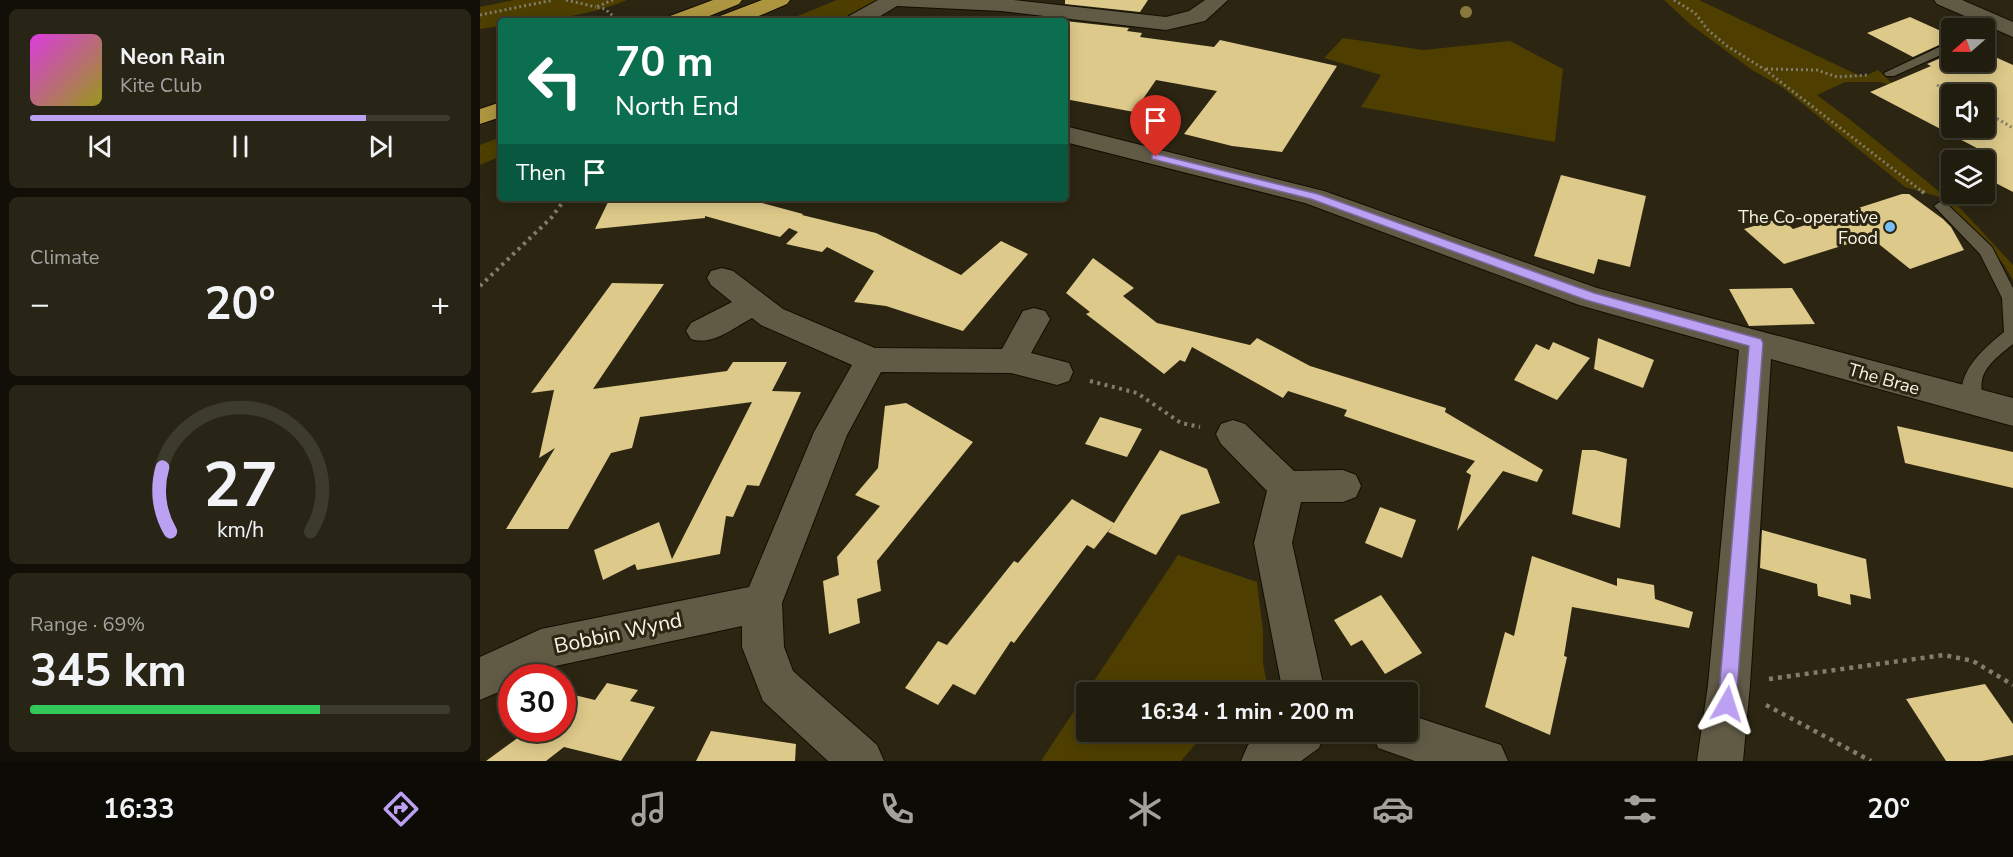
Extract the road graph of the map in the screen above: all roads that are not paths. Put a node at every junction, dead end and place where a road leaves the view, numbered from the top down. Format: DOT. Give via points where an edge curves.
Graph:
graph roads {
  1 [pos="732,0"];
  2 [pos="780,0"];
  3 [pos="894,0"];
  4 [pos="1218,0"];
  5 [pos="1944,0"];
  6 [pos="686,18"];
  7 [pos="735,18"];
  8 [pos="862,18"];
  9 [pos="1999,28"];
  10 [pos="1941,50"];
  11 [pos="1890,73"];
  12 [pos="498,88"];
  13 [pos="480,95"];
  14 [pos="498,110"];
  15 [pos="480,117"];
  16 [pos="1068,136"];
  17 [pos="1941,206"];
  18 [pos="722,279"];
  19 [pos="753,304"];
  20 [pos="1034,319"];
  21 [pos="702,332"];
  22 [pos="1756,343"];
  23 [pos="872,360"];
  24 [pos="1011,361"];
  25 [pos="1057,372"];
  26 [pos="1973,403"];
  27 [pos="2013,412"];
  28 [pos="1233,434"];
  29 [pos="1343,486"];
  30 [pos="1286,487"];
  31 [pos="762,603"];
  32 [pos="480,679"];
  33 [pos="1302,682"];
  34 [pos="1418,740"];
  35 [pos="1290,742"];
  36 [pos="861,761"];
  37 [pos="1264,761"];
  38 [pos="1485,761"];
  39 [pos="1720,761"];
  1 -- 6 [label="highway"];
  2 -- 7 [label="highway"];
  3 -- 4 [label="street" via="1002,5 1166,24 1197,16"];
  3 -- 8 [label="street"];
  5 -- 9 [label="street"];
  10 -- 11 [label="lane"];
  12 -- 13 [label="highway"];
  14 -- 15 [label="highway"];
  16 -- 22 [label="street, The Brae" via="1314,197 1590,297"];
  17 -- 26 [label="lane" via="1986,250 2010,298 2013,334 1986,357 1973,378"];
  18 -- 19 [label="street"];
  19 -- 21 [label="street"];
  19 -- 23 [label="street" via="772,317"];
  20 -- 24 [label="street"];
  22 -- 26 [label="street, The Brae"];
  22 -- 39 [label="street"];
  23 -- 24 [label="street"];
  23 -- 31 [label="street" via="831,432"];
  24 -- 25 [label="street"];
  26 -- 27 [label="street, The Brae"];
  28 -- 30 [label="street"];
  29 -- 30 [label="street"];
  30 -- 33 [label="street" via="1273,543"];
  31 -- 32 [label="street, Bobbin Wynd" via="541,650"];
  31 -- 36 [label="street" via="763,647 778,686"];
  34 -- 38 [label="street"];
  35 -- 37 [label="street"];
}
